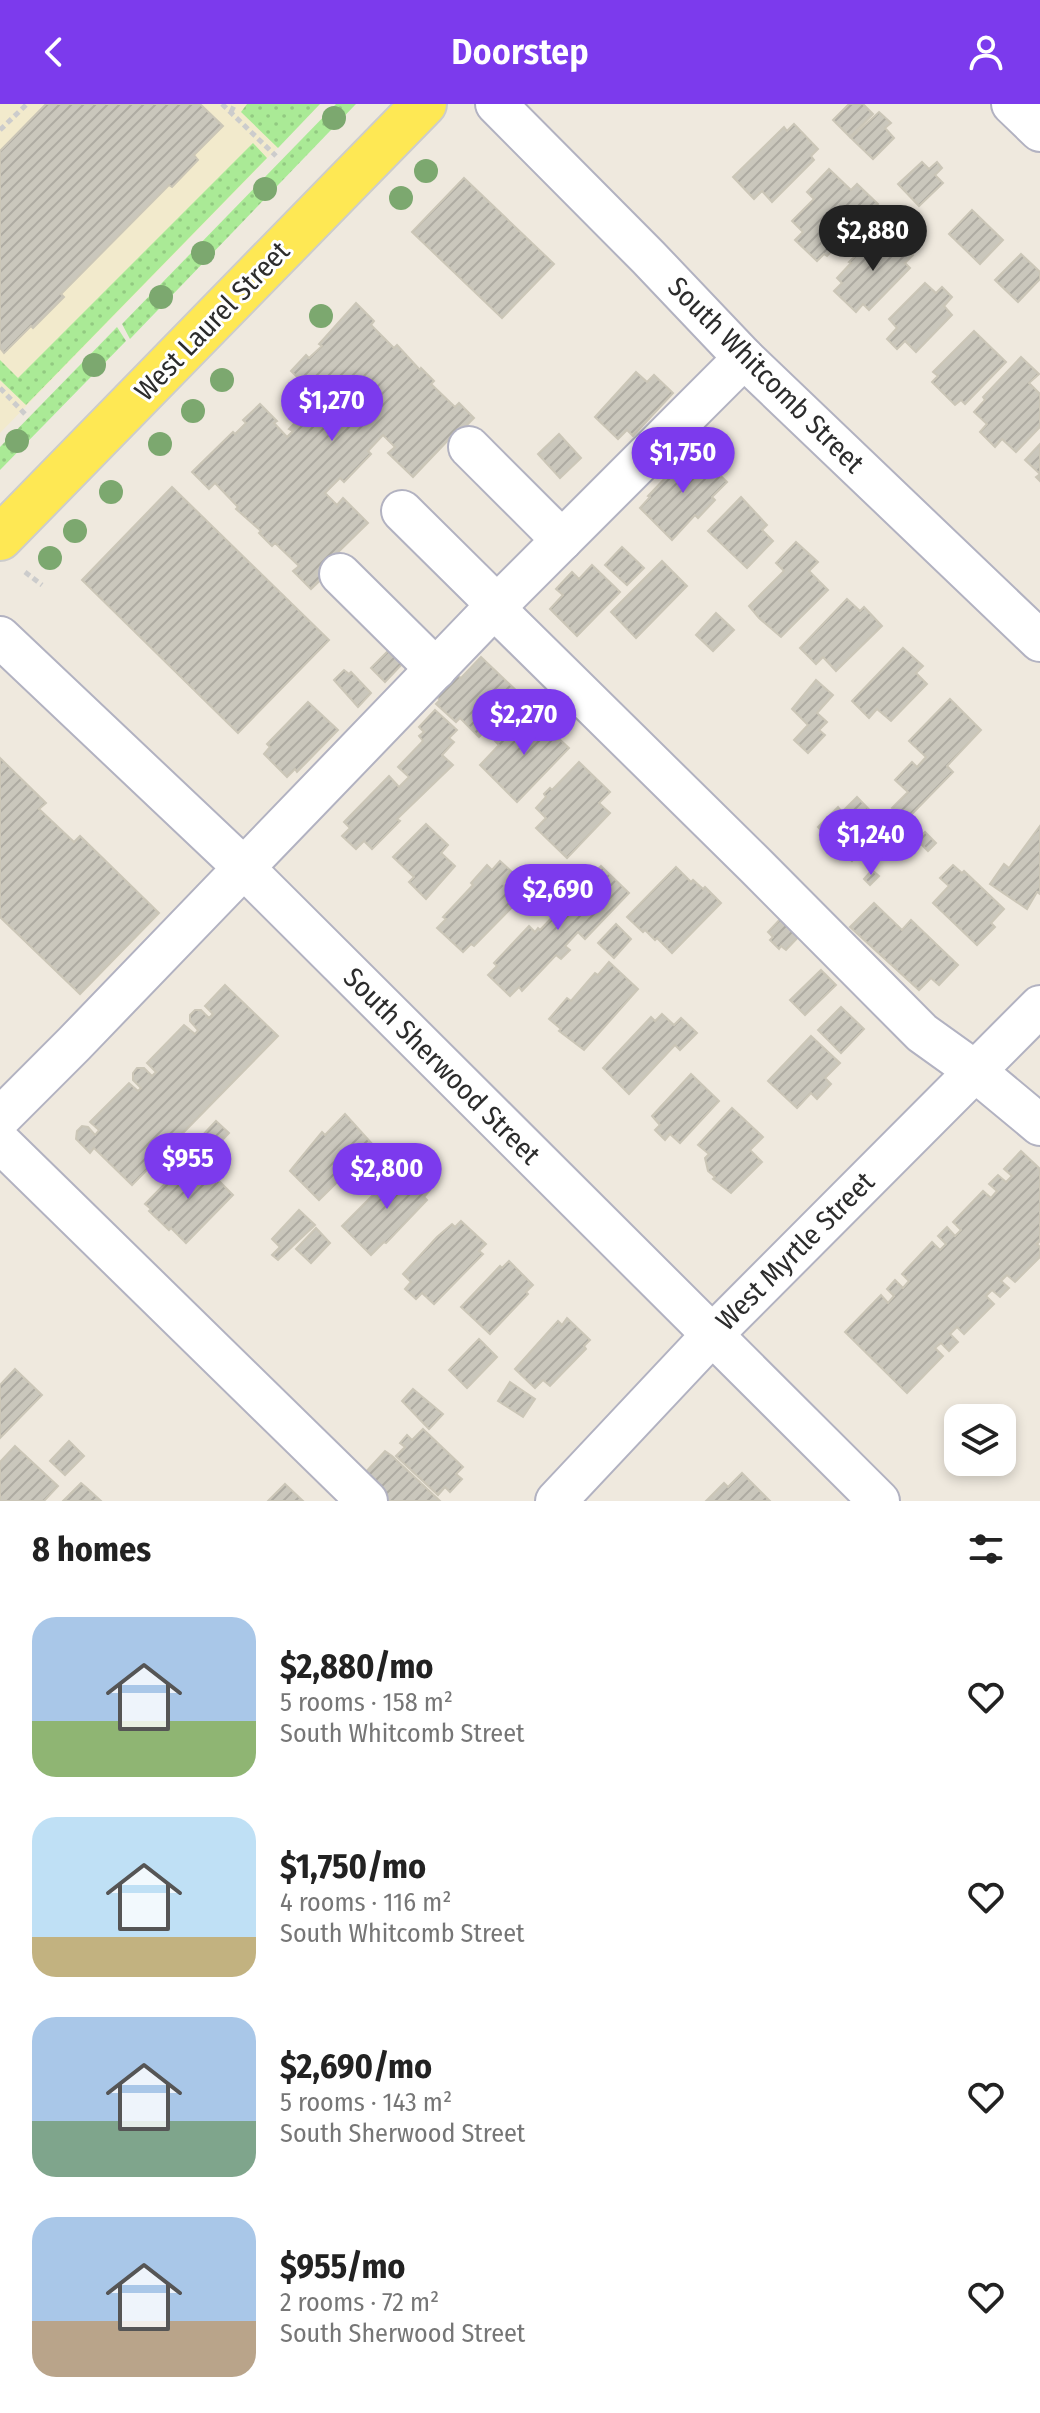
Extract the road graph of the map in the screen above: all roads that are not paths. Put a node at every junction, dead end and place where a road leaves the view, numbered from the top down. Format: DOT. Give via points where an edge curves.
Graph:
graph roads {
  1 [pos="424,104"];
  2 [pos="496,104"];
  3 [pos="1012,104"];
  4 [pos="1040,131"];
  5 [pos="744,358"];
  6 [pos="469,447"];
  7 [pos="402,511"];
  8 [pos="0,538"];
  9 [pos="562,540"];
  10 [pos="340,574"];
  11 [pos="495,607"];
  12 [pos="0,637"];
  13 [pos="1040,641"];
  14 [pos="436,669"];
  15 [pos="244,868"];
  16 [pos="1040,1006"];
  17 [pos="975,1071"];
  18 [pos="2,1118"];
  19 [pos="1040,1125"];
  20 [pos="712,1335"];
  21 [pos="367,1501"];
  22 [pos="556,1501"];
  23 [pos="879,1501"];
  1 -- 8 [label="main road, West Laurel Street"];
  2 -- 5 [label="street, South Whitcomb Street"];
  3 -- 4 [label="street"];
  5 -- 9 [label="street"];
  5 -- 13 [label="street, South Whitcomb Street"];
  6 -- 9 [label="street"];
  7 -- 11 [label="street"];
  9 -- 11 [label="street"];
  10 -- 14 [label="street"];
  11 -- 14 [label="street"];
  11 -- 17 [label="street" via="922,1033"];
  12 -- 15 [label="street, South Sherwood Street"];
  14 -- 15 [label="street"];
  15 -- 18 [label="street"];
  15 -- 20 [label="street, South Sherwood Street"];
  16 -- 17 [label="street, West Myrtle Street"];
  17 -- 19 [label="street"];
  17 -- 20 [label="street, West Myrtle Street"];
  18 -- 21 [label="street"];
  20 -- 22 [label="street, West Myrtle Street"];
  20 -- 23 [label="street, South Sherwood Street"];
}
